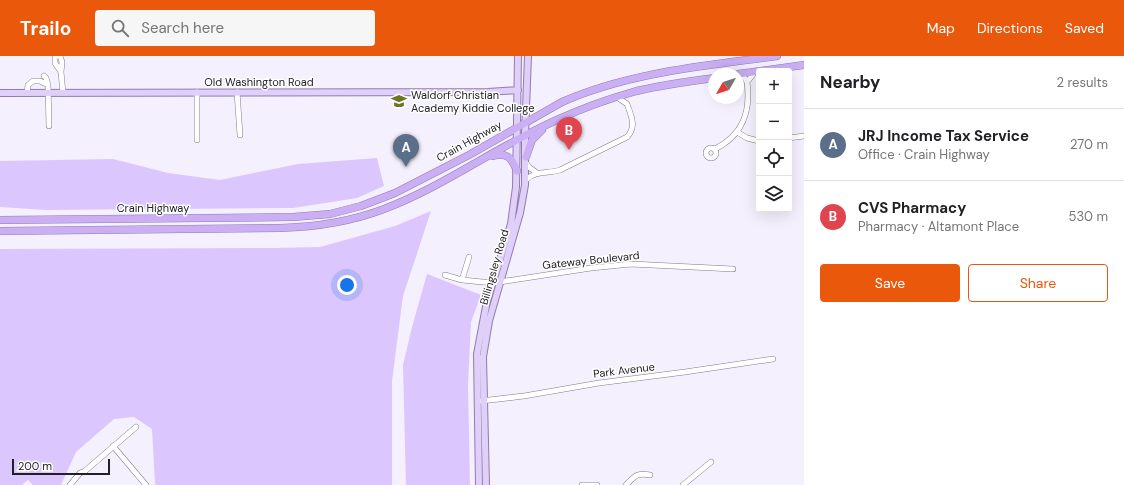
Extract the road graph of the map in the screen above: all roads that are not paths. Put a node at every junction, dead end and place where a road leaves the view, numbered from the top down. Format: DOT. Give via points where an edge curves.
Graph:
graph roads {
  1 [pos="57,56"];
  2 [pos="60,56"];
  3 [pos="518,56"];
  4 [pos="528,56"];
  5 [pos="777,56"];
  6 [pos="767,57"];
  7 [pos="804,65"];
  8 [pos="61,72"];
  9 [pos="528,72"];
  10 [pos="755,72"];
  11 [pos="744,73"];
  12 [pos="44,76"];
  13 [pos="744,77"];
  14 [pos="708,79"];
  15 [pos="747,82"];
  16 [pos="48,85"];
  17 [pos="518,90"];
  18 [pos="197,92"];
  19 [pos="237,92"];
  20 [pos="634,92"];
  21 [pos="0,93"];
  22 [pos="27,93"];
  23 [pos="48,93"];
  24 [pos="63,93"];
  25 [pos="617,97"];
  26 [pos="627,104"];
  27 [pos="527,122"];
  28 [pos="550,123"];
  29 [pos="49,126"];
  30 [pos="518,127"];
  31 [pos="737,132"];
  32 [pos="240,135"];
  33 [pos="525,135"];
  34 [pos="804,136"];
  35 [pos="792,138"];
  36 [pos="518,139"];
  37 [pos="197,140"];
  38 [pos="756,140"];
  39 [pos="715,149"];
  40 [pos="485,158"];
  41 [pos="526,160"];
  42 [pos="517,171"];
  43 [pos="537,173"];
  44 [pos="526,180"];
  45 [pos="75,219"];
  46 [pos="0,220"];
  47 [pos="73,230"];
  48 [pos="0,231"];
  49 [pos="469,257"];
  50 [pos="733,269"];
  51 [pos="445,275"];
  52 [pos="462,280"];
  53 [pos="496,283"];
  54 [pos="773,359"];
  55 [pos="480,401"];
  56 [pos="136,427"];
  57 [pos="113,446"];
  58 [pos="710,462"];
  59 [pos="650,475"];
  60 [pos="70,485"];
  61 [pos="146,485"];
  62 [pos="479,485"];
  63 [pos="486,485"];
  64 [pos="582,485"];
  65 [pos="597,485"];
  66 [pos="626,485"];
  67 [pos="683,485"];
  1 -- 8 [label="street" via="55,62"];
  2 -- 8 [label="street"];
  3 -- 17 [label="main road, Billingsley Road"];
  4 -- 9 [label="main road, Billingsley Road"];
  5 -- 6 [label="highway, Crain Highway"];
  6 -- 27 [label="highway, Crain Highway" via="625,81 576,96"];
  7 -- 10 [label="highway"];
  8 -- 24 [label="street"];
  9 -- 17 [label="main road"];
  9 -- 27 [label="main road, Billingsley Road"];
  10 -- 11 [label="highway"];
  10 -- 15 [label="street"];
  12 -- 16 [label="street"];
  13 -- 15 [label="street"];
  14 -- 20 [label="highway, Crain Highway"];
  15 -- 31 [label="street" via="748,106"];
  16 -- 22 [label="street" via="32,81 28,85"];
  16 -- 23 [label="street"];
  17 -- 19 [label="main road, Old Washington Road"];
  17 -- 30 [label="main road, Billingsley Road"];
  18 -- 19 [label="main road, Old Washington Road"];
  18 -- 24 [label="main road, Old Washington Road"];
  18 -- 37 [label="street"];
  19 -- 32 [label="street"];
  20 -- 25 [label="highway, Crain Highway"];
  20 -- 26 [label="street"];
  21 -- 22 [label="main road, Old Washington Road"];
  22 -- 23 [label="main road, Old Washington Road"];
  23 -- 24 [label="main road, Old Washington Road"];
  23 -- 29 [label="street"];
  25 -- 26 [label="street"];
  25 -- 28 [label="highway, Crain Highway"];
  26 -- 43 [label="street" via="633,127 628,137 560,170"];
  27 -- 30 [label="highway, Crain Highway"];
  27 -- 33 [label="main road, Billingsley Road"];
  28 -- 33 [label="highway, Crain Highway"];
  28 -- 41 [label="highway" via="535,136"];
  30 -- 36 [label="main road, Billingsley Road"];
  30 -- 45 [label="highway, Crain Highway" via="395,193 330,214 294,217"];
  31 -- 38 [label="street"];
  31 -- 39 [label="street" via="730,141"];
  33 -- 36 [label="highway, Crain Highway"];
  33 -- 41 [label="main road, Billingsley Road"];
  34 -- 35 [label="street"];
  36 -- 40 [label="highway, Crain Highway"];
  36 -- 42 [label="main road, Billingsley Road"];
  40 -- 42 [label="highway" via="504,155 511,159"];
  40 -- 47 [label="highway, Crain Highway" via="394,205 328,225 280,228"];
  41 -- 43 [label="street" via="530,168"];
  41 -- 44 [label="main road, Billingsley Road"];
  42 -- 53 [label="main road, Billingsley Road" via="511,224"];
  43 -- 44 [label="street" via="530,175"];
  44 -- 53 [label="main road, Billingsley Road" via="520,213"];
  45 -- 46 [label="highway, Crain Highway"];
  45 -- 47 [label="highway"];
  47 -- 48 [label="highway, Crain Highway"];
  49 -- 52 [label="street"];
  50 -- 53 [label="street, Gateway Boulevard" via="631,264"];
  51 -- 52 [label="street, Gateway Boulevard"];
  52 -- 53 [label="street, Gateway Boulevard"];
  53 -- 55 [label="main road, Billingsley Road" via="485,338"];
  54 -- 55 [label="street, Park Avenue"];
  55 -- 62 [label="main road, Billingsley Road"];
  55 -- 63 [label="main road, Billingsley Road"];
  56 -- 57 [label="street"];
  57 -- 60 [label="street" via="80,473"];
  57 -- 61 [label="street"];
  58 -- 67 [label="street"];
  59 -- 66 [label="street" via="638,474"];
  64 -- 65 [label="street"];
}
